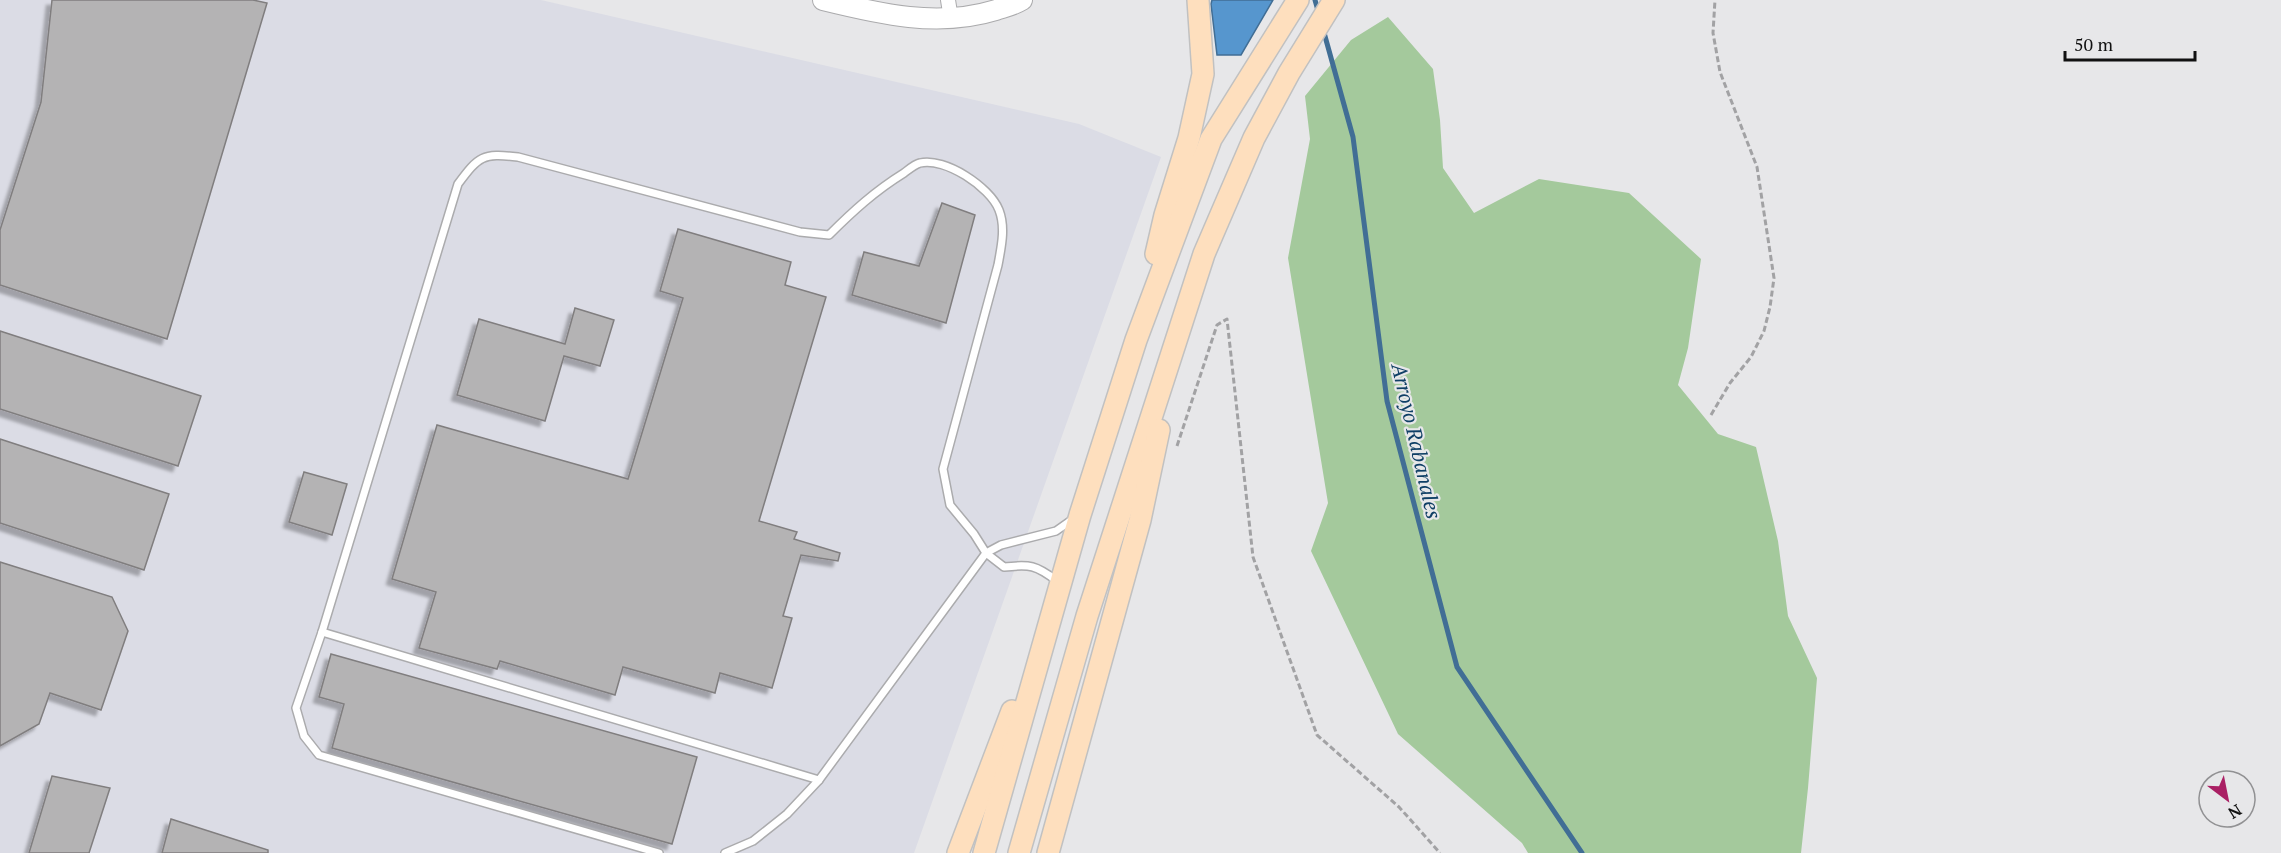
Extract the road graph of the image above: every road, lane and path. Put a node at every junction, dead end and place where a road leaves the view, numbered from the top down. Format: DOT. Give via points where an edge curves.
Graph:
graph roads {
  1 [pos="823,0"];
  2 [pos="1022,0"];
  3 [pos="1198,0"];
  4 [pos="1298,0"];
  5 [pos="1334,0"];
  6 [pos="1715,0"];
  7 [pos="950,10"];
  8 [pos="1204,254"];
  9 [pos="1136,340"];
  10 [pos="1711,415"];
  11 [pos="1174,455"];
  12 [pos="1080,515"];
  13 [pos="986,553"];
  14 [pos="1060,584"];
  15 [pos="322,632"];
  16 [pos="819,780"];
  17 [pos="659,853"];
  18 [pos="725,853"];
  19 [pos="958,853"];
  20 [pos="984,853"];
  21 [pos="1019,853"];
  22 [pos="1048,853"];
  23 [pos="1440,853"];
  1 -- 7 [label="street" via="881,14"];
  2 -- 7 [label="street" via="984,13"];
  3 -- 9 [label="main road" via="1203,74"];
  4 -- 9 [label="main road" via="1211,139"];
  5 -- 8 [label="main road" via="1254,138"];
  6 -- 10 [label="path" via="1713,33 1720,72 1757,167 1774,278 1764,331"];
  8 -- 21 [label="main road" via="1087,616"];
  8 -- 22 [label="main road" via="1140,520"];
  9 -- 12 [label="main road"];
  11 -- 23 [label="path" via="1216,325 1227,319 1253,557 1317,735 1399,807"];
  12 -- 13 [label="lane" via="1056,531 1001,545"];
  12 -- 14 [label="main road"];
  13 -- 14 [label="lane" via="1004,567 1025,564 1043,570"];
  13 -- 15 [label="lane" via="950,505 943,469 1003,236 999,210 965,174 944,165 920,163 869,196 829,235 800,232 518,157 492,154 474,163 458,184"];
  13 -- 16 [label="lane"];
  14 -- 19 [label="main road"];
  14 -- 20 [label="main road"];
  15 -- 16 [label="lane"];
  15 -- 17 [label="lane" via="296,708 304,735 320,755"];
  16 -- 18 [label="lane" via="787,814 753,841"];
}
